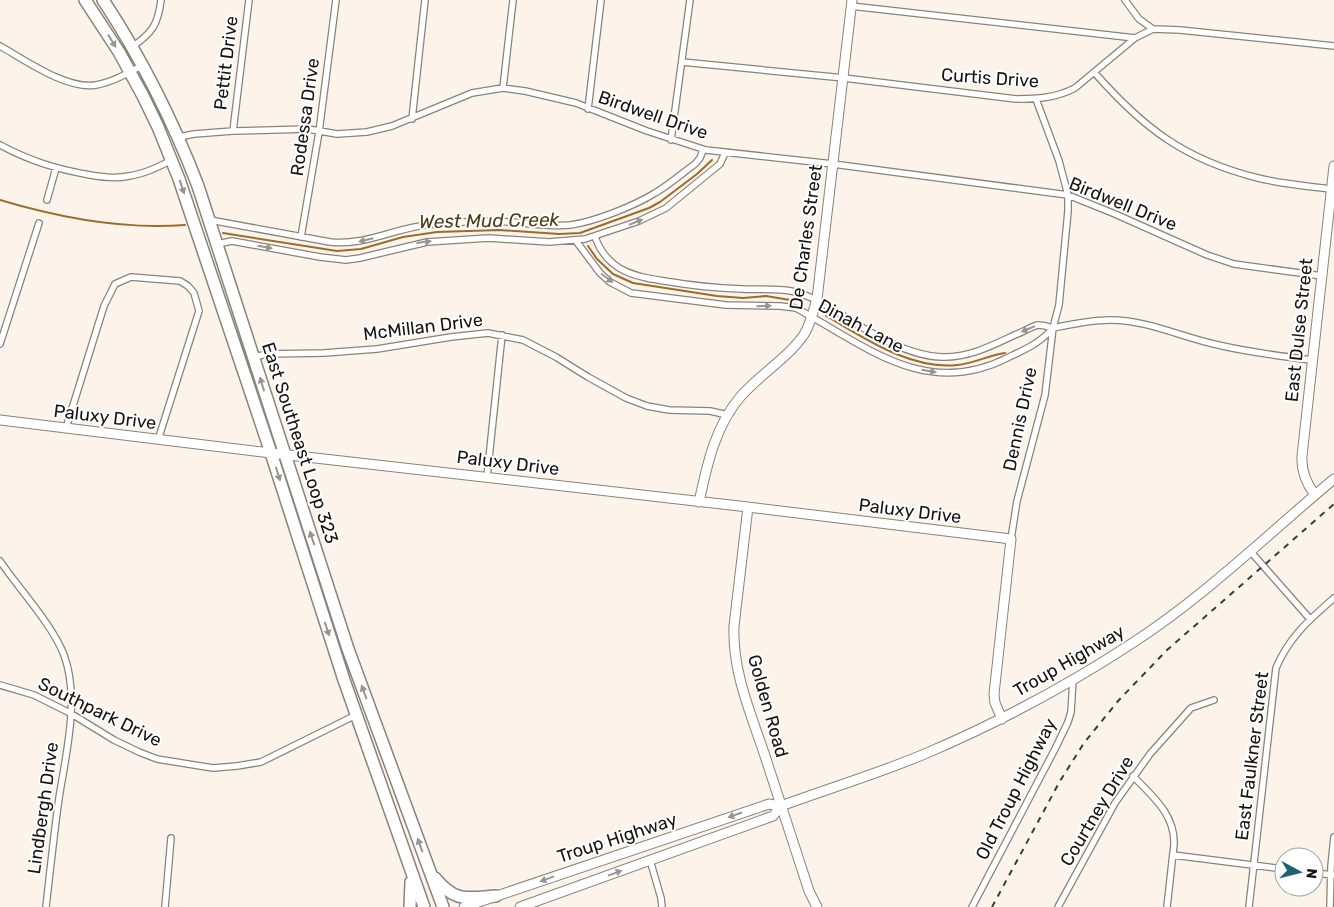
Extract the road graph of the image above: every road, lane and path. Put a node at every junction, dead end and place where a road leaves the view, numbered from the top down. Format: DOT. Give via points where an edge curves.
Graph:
graph roads {
  1 [pos="85,0"];
  2 [pos="103,0"];
  3 [pos="161,0"];
  4 [pos="249,0"];
  5 [pos="336,0"];
  6 [pos="425,0"];
  7 [pos="513,0"];
  8 [pos="601,0"];
  9 [pos="690,0"];
  10 [pos="1125,0"];
  11 [pos="851,3"];
  12 [pos="1153,29"];
  13 [pos="1135,38"];
  14 [pos="0,46"];
  15 [pos="1334,46"];
  16 [pos="132,47"];
  17 [pos="682,62"];
  18 [pos="143,65"];
  19 [pos="130,72"];
  20 [pos="1094,72"];
  21 [pos="844,78"];
  22 [pos="503,88"];
  23 [pos="1036,99"];
  24 [pos="588,109"];
  25 [pos="412,119"];
  26 [pos="233,130"];
  27 [pos="320,132"];
  28 [pos="179,137"];
  29 [pos="672,140"];
  30 [pos="0,145"];
  31 [pos="703,150"];
  32 [pos="725,153"];
  33 [pos="172,160"];
  34 [pos="833,164"];
  35 [pos="1334,166"];
  36 [pos="56,168"];
  37 [pos="1331,189"];
  38 [pos="1068,195"];
  39 [pos="47,200"];
  40 [pos="210,220"];
  41 [pos="39,223"];
  42 [pos="301,237"];
  43 [pos="595,237"];
  44 [pos="576,241"];
  45 [pos="218,244"];
  46 [pos="1322,276"];
  47 [pos="817,299"];
  48 [pos="811,316"];
  49 [pos="1053,328"];
  50 [pos="502,335"];
  51 [pos="0,344"];
  52 [pos="254,357"];
  53 [pos="1312,360"];
  54 [pos="728,415"];
  55 [pos="0,420"];
  56 [pos="66,428"];
  57 [pos="158,440"];
  58 [pos="271,454"];
  59 [pos="285,455"];
  60 [pos="487,477"];
  61 [pos="1334,479"];
  62 [pos="1315,495"];
  63 [pos="699,502"];
  64 [pos="748,507"];
  65 [pos="1011,539"];
  66 [pos="1250,552"];
  67 [pos="0,561"];
  68 [pos="1334,598"];
  69 [pos="1310,618"];
  70 [pos="1073,680"];
  71 [pos="0,685"];
  72 [pos="1214,700"];
  73 [pos="70,713"];
  74 [pos="356,715"];
  75 [pos="1002,719"];
  76 [pos="1133,776"];
  77 [pos="781,806"];
  78 [pos="1334,837"];
  79 [pos="171,838"];
  80 [pos="1173,856"];
  81 [pos="650,860"];
  82 [pos="1253,866"];
  83 [pos="1274,868"];
  84 [pos="412,873"];
  85 [pos="431,874"];
  86 [pos="1333,875"];
  87 [pos="496,896"];
  88 [pos="813,906"];
  89 [pos="46,907"];
  90 [pos="165,907"];
  91 [pos="410,907"];
  92 [pos="424,907"];
  93 [pos="443,907"];
  94 [pos="464,907"];
  95 [pos="520,907"];
  96 [pos="662,907"];
  97 [pos="972,907"];
  98 [pos="1058,907"];
  99 [pos="1167,907"];
  100 [pos="1249,907"];
  101 [pos="1330,907"];
  1 -- 19 [label="highway, East Southeast Loop 323, one-way"];
  2 -- 16 [label="highway, East Southeast Loop 323"];
  3 -- 16 [label="street" via="151,33"];
  4 -- 26 [label="street, Pettit Drive"];
  5 -- 27 [label="street, Rodessa Drive"];
  6 -- 25 [label="street"];
  7 -- 22 [label="street"];
  8 -- 24 [label="street"];
  9 -- 17 [label="street"];
  10 -- 12 [label="street"];
  11 -- 13 [label="street"];
  11 -- 21 [label="street, De Charles Street"];
  12 -- 13 [label="street, Curtis Drive"];
  12 -- 15 [label="street, Curtis Drive"];
  13 -- 20 [label="street, Curtis Drive"];
  14 -- 19 [label="street" via="61,79 80,85 103,84"];
  16 -- 18 [label="highway, East Southeast Loop 323"];
  17 -- 21 [label="street, Curtis Drive"];
  17 -- 29 [label="street"];
  18 -- 19 [label="street"];
  18 -- 28 [label="highway, East Southeast Loop 323"];
  19 -- 33 [label="highway, East Southeast Loop 323"];
  20 -- 23 [label="street, Curtis Drive" via="1075,88"];
  20 -- 37 [label="street" via="1143,121 1197,158 1260,179"];
  21 -- 23 [label="street, Curtis Drive"];
  21 -- 34 [label="street, De Charles Street"];
  22 -- 24 [label="street, Birdwell Drive" via="560,98"];
  22 -- 25 [label="street, Birdwell Drive" via="472,93"];
  23 -- 38 [label="street, Dennis Drive"];
  24 -- 29 [label="street, Birdwell Drive"];
  25 -- 27 [label="street, Birdwell Drive" via="367,132"];
  26 -- 27 [label="street, Birdwell Drive" via="308,129"];
  26 -- 28 [label="street, Birdwell Drive"];
  27 -- 42 [label="street, Rodessa Drive"];
  28 -- 40 [label="highway, East Southeast Loop 323"];
  29 -- 31 [label="street, Birdwell Drive"];
  30 -- 36 [label="street"];
  31 -- 32 [label="street, Birdwell Drive"];
  31 -- 42 [label="street, one-way" via="695,164 654,193 578,223 552,225 484,221 428,225 345,243"];
  32 -- 34 [label="street, Birdwell Drive"];
  43 -- 32 [label="street, one-way" via="666,208 720,164"];
  33 -- 36 [label="street" via="143,173 122,177"];
  33 -- 58 [label="highway, East Southeast Loop 323, one-way"];
  34 -- 38 [label="street, Birdwell Drive"];
  34 -- 47 [label="street, De Charles Street"];
  35 -- 37 [label="street, East Dulse Street"];
  36 -- 39 [label="street"];
  37 -- 46 [label="street, East Dulse Street"];
  38 -- 46 [label="street, Birdwell Drive" via="1225,261"];
  38 -- 49 [label="street, Dennis Drive" via="1067,238 1059,306"];
  40 -- 42 [label="street"];
  40 -- 45 [label="highway, East Southeast Loop 323"];
  41 -- 51 [label="street"];
  43 -- 44 [label="street"];
  43 -- 47 [label="street, Dinah Lane" via="603,254 614,265 643,278 718,288 774,289"];
  45 -- 44 [label="street, one-way" via="232,241 346,260 427,242 489,238"];
  44 -- 48 [label="street, Dinah Lane, one-way" via="600,273 631,292 726,304 796,308"];
  45 -- 52 [label="highway, East Southeast Loop 323"];
  46 -- 53 [label="street, East Dulse Street"];
  47 -- 48 [label="street, De Charles Street"];
  49 -- 47 [label="street, Dinah Lane, one-way" via="1038,325 957,357 923,355 890,342"];
  48 -- 49 [label="street, Dinah Lane, one-way" via="887,358 931,373 953,374 994,365 1042,340"];
  48 -- 54 [label="street, De Charles Street" via="807,330 794,346 740,397"];
  49 -- 53 [label="street, Dinah Lane" via="1087,321 1128,321 1243,351"];
  49 -- 65 [label="street, Dennis Drive" via="1045,396 1017,501"];
  50 -- 52 [label="street, McMillan Drive" via="474,334 377,349"];
  50 -- 54 [label="street, McMillan Drive" via="523,340 626,398 647,406"];
  50 -- 60 [label="street"];
  59 -- 52 [label="highway, East Southeast Loop 323, one-way"];
  53 -- 62 [label="street, East Dulse Street" via="1302,465 1308,486"];
  54 -- 63 [label="street, De Charles Street" via="714,442"];
  55 -- 56 [label="street, Paluxy Drive"];
  56 -- 57 [label="street, Paluxy Drive"];
  56 -- 57 [label="street" via="104,306 115,284 131,277 180,281 194,293 199,311"];
  57 -- 58 [label="street, Paluxy Drive"];
  58 -- 59 [label="street, Paluxy Drive"];
  58 -- 74 [label="highway, East Southeast Loop 323, one-way"];
  59 -- 60 [label="street, Paluxy Drive"];
  85 -- 59 [label="highway, East Southeast Loop 323, one-way" via="348,649"];
  60 -- 63 [label="street, Paluxy Drive"];
  61 -- 62 [label="street, Troup Highway"];
  62 -- 66 [label="street, Troup Highway"];
  63 -- 64 [label="street, Paluxy Drive"];
  64 -- 65 [label="street, Paluxy Drive"];
  64 -- 77 [label="street, Golden Road" via="734,646 744,693"];
  65 -- 75 [label="street, Dennis Drive" via="994,694"];
  66 -- 69 [label="street"];
  66 -- 70 [label="street, Troup Highway" via="1153,629"];
  67 -- 73 [label="street, Lindbergh Drive" via="62,650 70,679"];
  68 -- 69 [label="street, East Faulkner Street"];
  69 -- 82 [label="street, East Faulkner Street" via="1283,651 1276,668"];
  70 -- 75 [label="street, Troup Highway"];
  70 -- 97 [label="street, Old Troup Highway" via="1068,722"];
  71 -- 73 [label="street, Southpark Drive" via="34,695"];
  72 -- 76 [label="street, Courtney Drive" via="1191,708"];
  73 -- 74 [label="street, Southpark Drive" via="114,740 156,758 213,768 261,762"];
  73 -- 89 [label="street, Lindbergh Drive"];
  74 -- 84 [label="highway, East Southeast Loop 323"];
  75 -- 77 [label="street, Troup Highway" via="926,753"];
  76 -- 80 [label="street" via="1164,808 1172,823"];
  76 -- 98 [label="street, Courtney Drive"];
  77 -- 81 [label="street, Troup Highway" via="773,816"];
  77 -- 87 [label="street, Troup Highway, one-way" via="769,804"];
  77 -- 88 [label="street, Golden Road"];
  78 -- 86 [label="street"];
  79 -- 90 [label="street"];
  80 -- 82 [label="street"];
  80 -- 99 [label="street"];
  95 -- 81 [label="street, Troup Highway, one-way"];
  81 -- 96 [label="street"];
  82 -- 83 [label="street"];
  82 -- 100 [label="street, East Faulkner Street"];
  84 -- 91 [label="highway"];
  84 -- 92 [label="highway, East Southeast Loop 323"];
  85 -- 87 [label="highway" via="444,889 458,897"];
  85 -- 93 [label="highway, East Southeast Loop 323"];
  86 -- 101 [label="street"];
  87 -- 94 [label="street, Troup Highway"];
}
